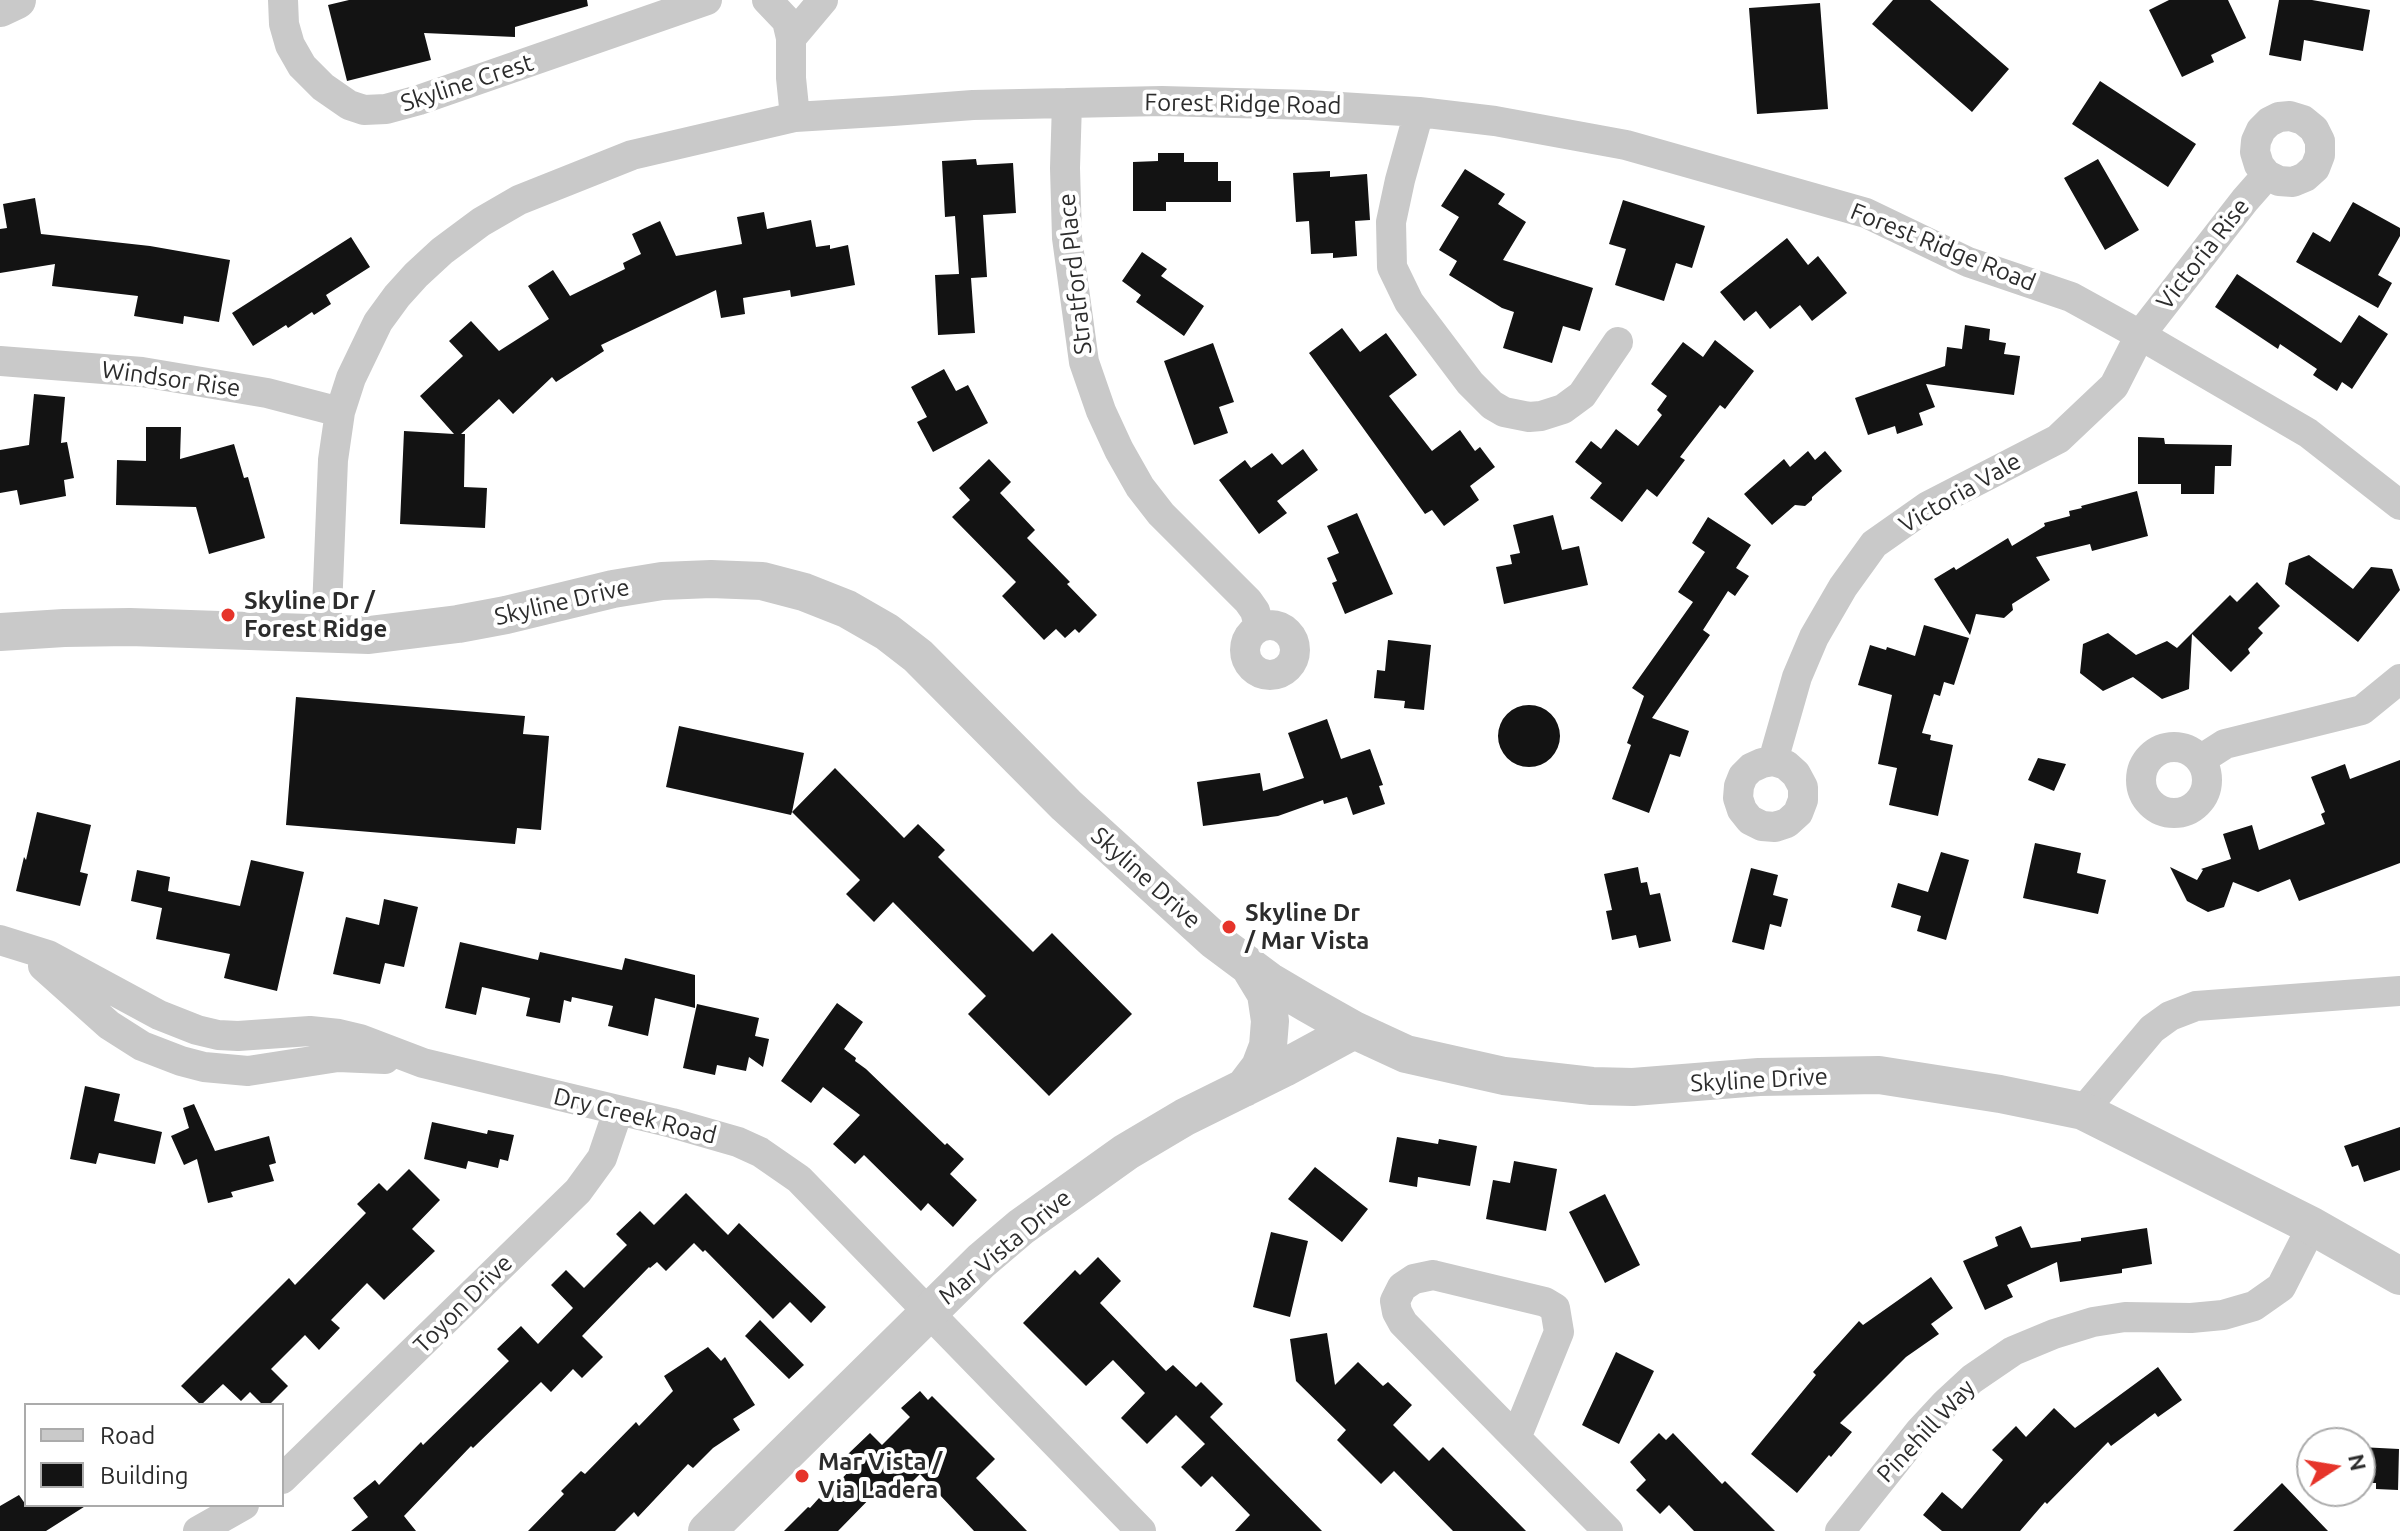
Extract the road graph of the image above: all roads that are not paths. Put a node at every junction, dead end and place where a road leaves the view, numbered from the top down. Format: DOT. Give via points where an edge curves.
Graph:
graph roads {
  1 [pos="17,0"];
  2 [pos="283,0"];
  3 [pos="707,0"];
  4 [pos="767,0"];
  5 [pos="823,0"];
  6 [pos="0,8"];
  7 [pos="791,38"];
  8 [pos="1067,103"];
  9 [pos="1419,112"];
  10 [pos="795,117"];
  11 [pos="2267,175"];
  12 [pos="2140,335"];
  13 [pos="1618,342"];
  14 [pos="0,361"];
  15 [pos="340,412"];
  16 [pos="2400,505"];
  17 [pos="1259,626"];
  18 [pos="0,632"];
  19 [pos="326,635"];
  20 [pos="2400,679"];
  21 [pos="2200,760"];
  22 [pos="1773,761"];
  23 [pos="10,943"];
  24 [pos="1249,966"];
  25 [pos="2400,991"];
  26 [pos="1354,1030"];
  27 [pos="1406,1054"];
  28 [pos="1244,1088"];
  29 [pos="618,1111"];
  30 [pos="2083,1111"];
  31 [pos="2312,1226"];
  32 [pos="2400,1276"];
  33 [pos="928,1313"];
  34 [pos="1516,1438"];
  35 [pos="284,1477"];
  36 [pos="240,1507"];
  37 [pos="198,1531"];
  38 [pos="707,1531"];
  39 [pos="1141,1531"];
  40 [pos="1608,1531"];
  41 [pos="1840,1531"];
  1 -- 6 [label="street"];
  2 -- 3 [label="street, Skyline Crest" via="290,45 302,66 323,87 364,110 419,100"];
  4 -- 7 [label="street" via="787,21"];
  5 -- 7 [label="street"];
  7 -- 10 [label="street"];
  8 -- 9 [label="street, Forest Ridge Road" via="1249,102"];
  8 -- 10 [label="street, Forest Ridge Road"];
  8 -- 17 [label="street, Stratford Place" via="1067,238 1084,362 1101,411 1140,487 1248,601"];
  9 -- 12 [label="street, Forest Ridge Road" via="1626,145 1866,213 1968,262 2071,297"];
  9 -- 13 [label="street" via="1391,222 1392,267 1409,302 1470,383 1504,412 1541,416 1582,395"];
  10 -- 15 [label="street, Forest Ridge Road" via="632,155 519,200 481,222 442,251 397,296 366,345"];
  11 -- 12 [label="street, Victoria Rise"];
  12 -- 16 [label="street, Forest Ridge Road" via="2308,433"];
  12 -- 22 [label="street, Victoria Vale" via="2114,386 2058,439 1928,506 1874,544 1814,637"];
  14 -- 15 [label="street, Windsor Rise" via="142,372 267,393"];
  15 -- 19 [label="street, Forest Ridge Road"];
  18 -- 19 [label="street, Skyline Drive" via="130,627"];
  19 -- 24 [label="street, Skyline Drive" via="458,624 662,581 762,581 804,592 847,609 918,656 1066,805"];
  20 -- 21 [label="street" via="2362,710 2225,744"];
  23 -- 29 [label="street, Dry Creek Road" via="48,955 197,1030 238,1036 339,1034 423,1063"];
  24 -- 26 [label="street, Skyline Drive"];
  24 -- 28 [label="street" via="1266,994 1270,1021 1260,1067"];
  25 -- 30 [label="street" via="2196,1006 2152,1029"];
  26 -- 27 [label="street, Skyline Drive"];
  26 -- 28 [label="street, Mar Vista Drive"];
  27 -- 28 [label="street" via="1320,1066"];
  27 -- 30 [label="street, Skyline Drive" via="1504,1076 1592,1086 1879,1075"];
  28 -- 33 [label="street, Mar Vista Drive" via="1185,1117 1068,1192 981,1261"];
  29 -- 33 [label="street, Dry Creek Road" via="738,1142 780,1164"];
  29 -- 35 [label="street, Toyon Drive" via="602,1158 578,1191"];
  30 -- 31 [label="street, Skyline Drive"];
  31 -- 32 [label="street, Skyline Drive"];
  31 -- 41 [label="street, Pinehill Way" via="2281,1287 2254,1306 2223,1315 2093,1322 2013,1351 1946,1403"];
  33 -- 38 [label="street, Mar Vista Drive"];
  33 -- 39 [label="street, Dry Creek Road"];
  34 -- 34 [label="street" via="1403,1323 1395,1301 1402,1287 1433,1275 1555,1308 1559,1332"];
  34 -- 40 [label="street"];
  36 -- 37 [label="street"];
}
